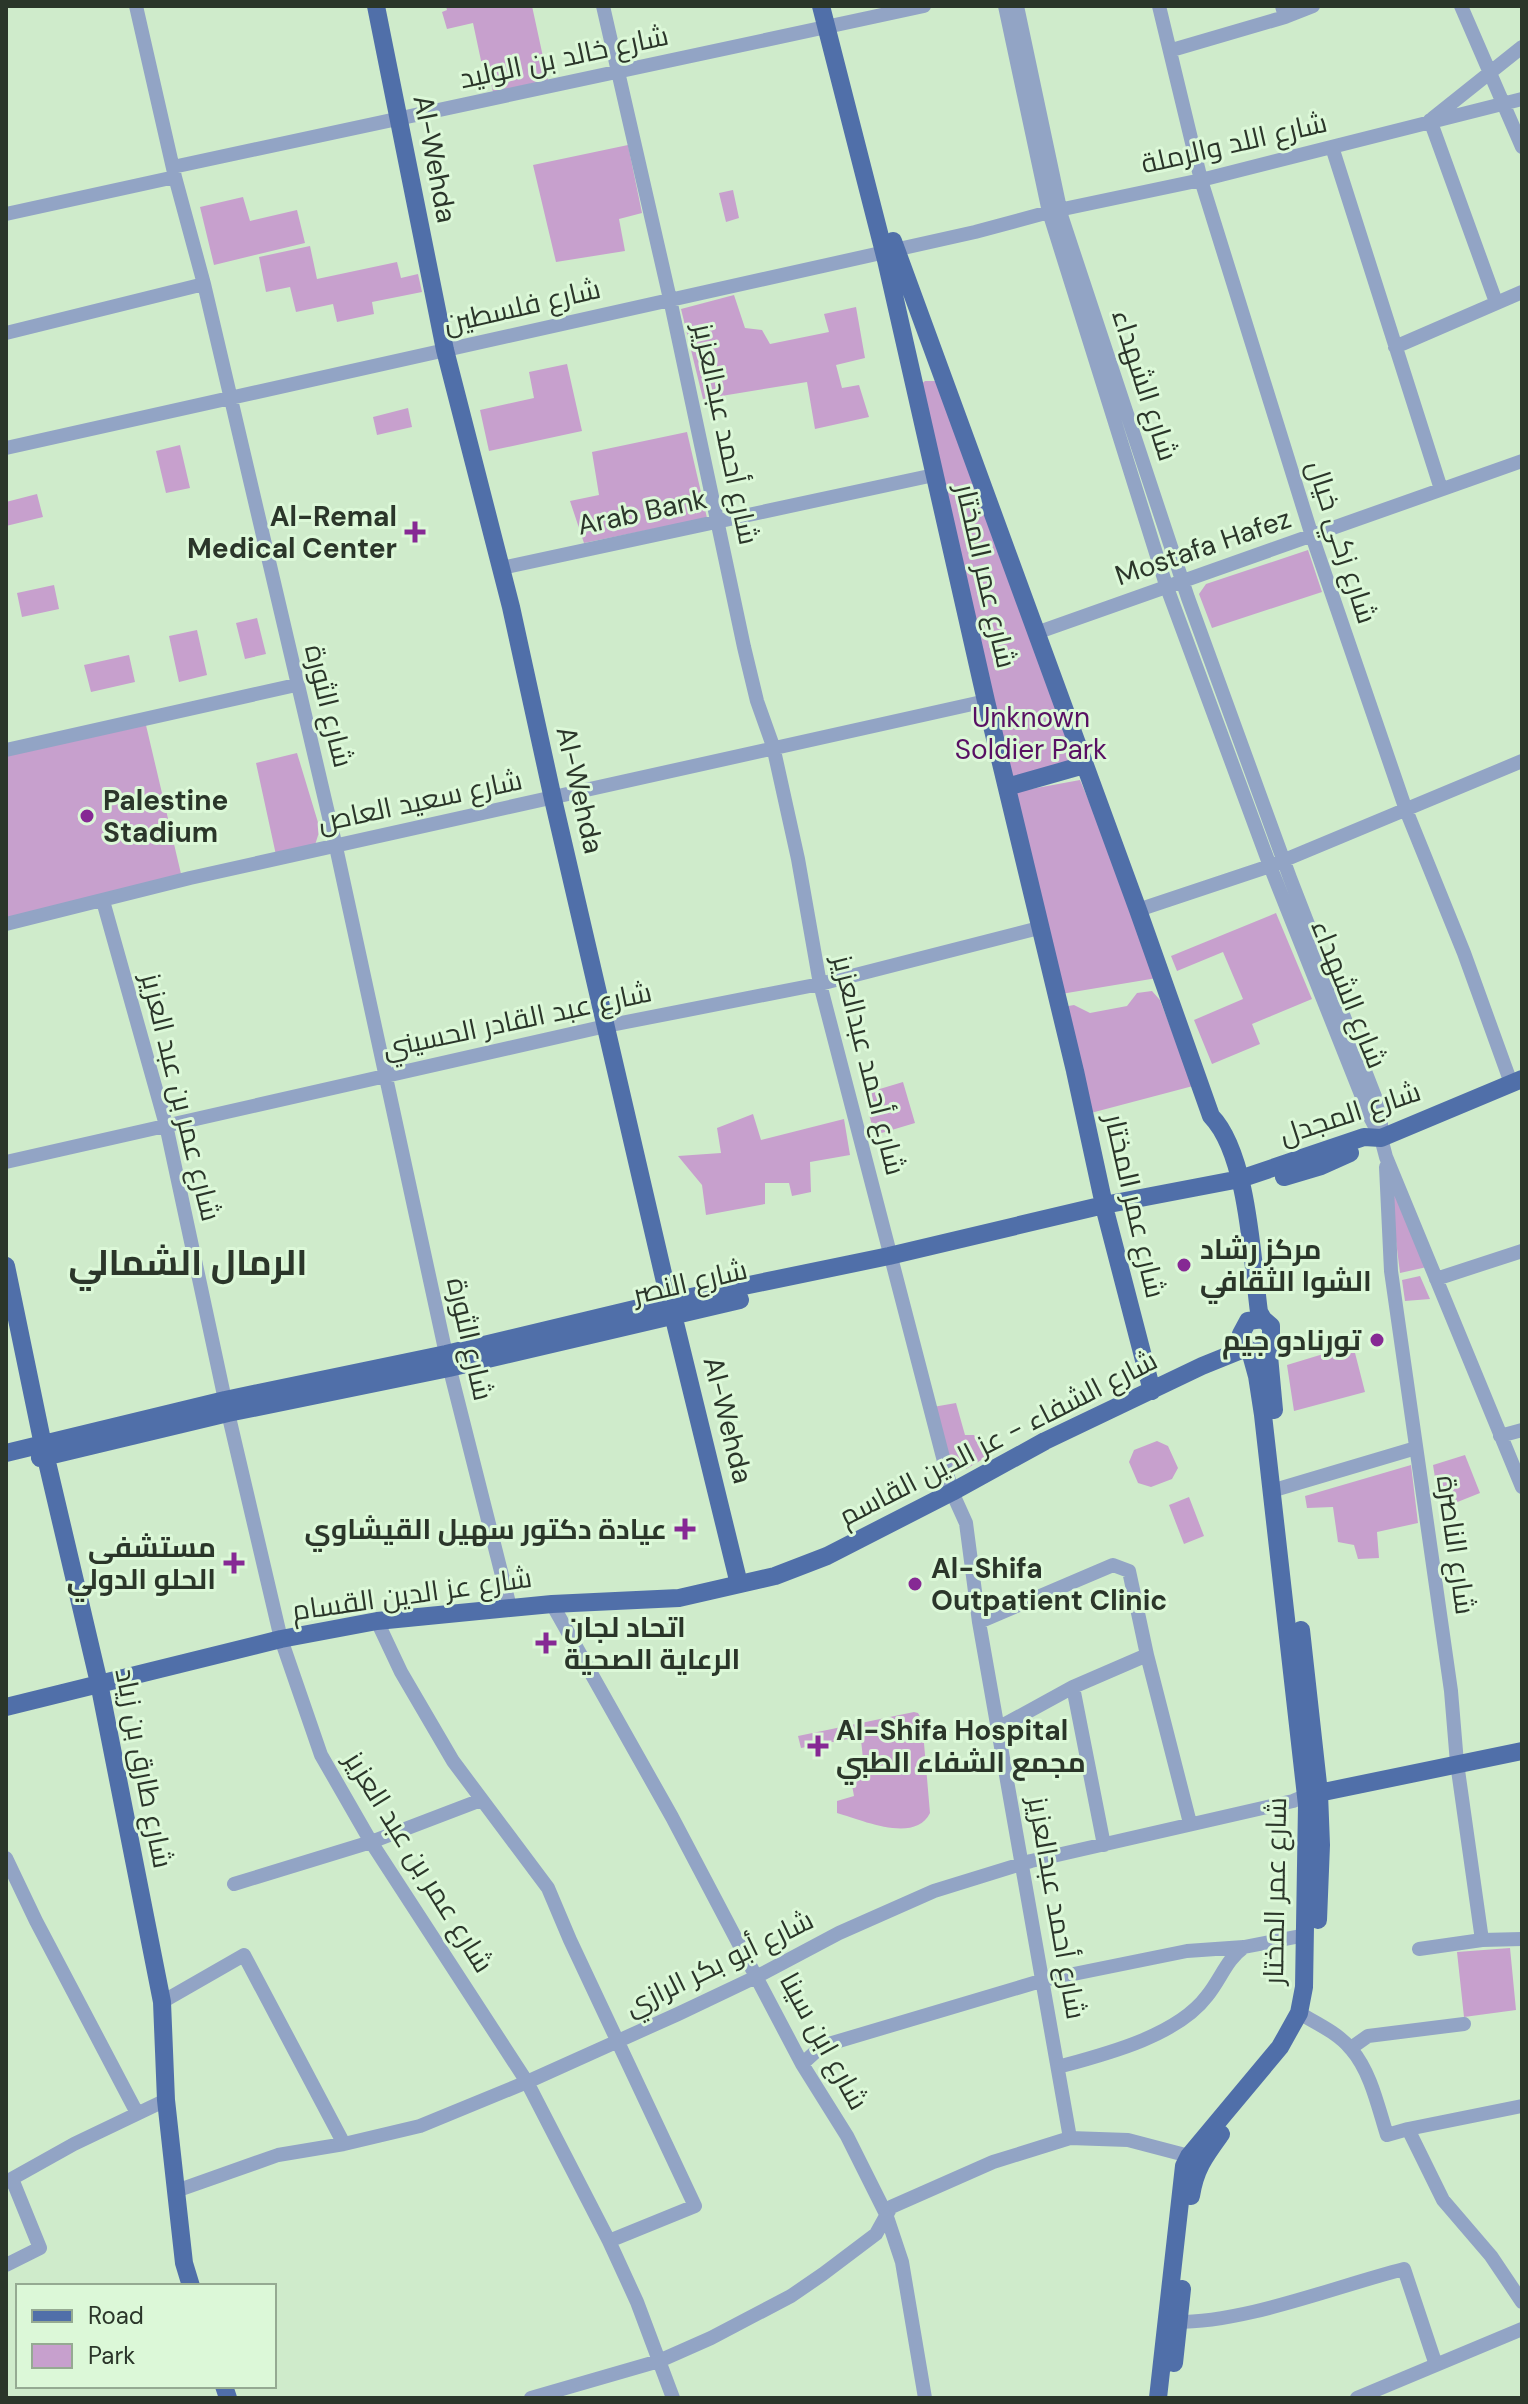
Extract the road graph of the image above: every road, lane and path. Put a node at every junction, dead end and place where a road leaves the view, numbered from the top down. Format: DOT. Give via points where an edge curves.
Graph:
graph roads {
  1 [pos="136,6"];
  2 [pos="376,6"];
  3 [pos="603,6"];
  4 [pos="821,6"];
  5 [pos="832,6"];
  6 [pos="924,6"];
  7 [pos="1005,6"];
  8 [pos="1017,6"];
  9 [pos="1159,6"];
  10 [pos="1313,6"];
  11 [pos="1461,6"];
  12 [pos="1284,12"];
  13 [pos="830,28"];
  14 [pos="1522,47"];
  15 [pos="1172,50"];
  16 [pos="618,72"];
  17 [pos="1488,72"];
  18 [pos="1522,99"];
  19 [pos="1503,104"];
  20 [pos="399,119"];
  21 [pos="1430,120"];
  22 [pos="1332,147"];
  23 [pos="1522,147"];
  24 [pos="174,172"];
  25 [pos="1201,180"];
  26 [pos="1054,211"];
  27 [pos="6,214"];
  28 [pos="889,250"];
  29 [pos="204,284"];
  30 [pos="1522,292"];
  31 [pos="670,299"];
  32 [pos="1496,302"];
  33 [pos="6,333"];
  34 [pos="1395,347"];
  35 [pos="445,350"];
  36 [pos="943,380"];
  37 [pos="915,381"];
  38 [pos="230,400"];
  39 [pos="6,448"];
  40 [pos="1522,461"];
  41 [pos="934,475"];
  42 [pos="1441,489"];
  43 [pos="719,523"];
  44 [pos="1312,536"];
  45 [pos="502,568"];
  46 [pos="1182,580"];
  47 [pos="1166,585"];
  48 [pos="1036,633"];
  49 [pos="296,685"];
  50 [pos="986,701"];
  51 [pos="773,746"];
  52 [pos="6,750"];
  53 [pos="1522,761"];
  54 [pos="1084,765"];
  55 [pos="1007,787"];
  56 [pos="553,799"];
  57 [pos="1406,810"];
  58 [pos="336,847"];
  59 [pos="1277,863"];
  60 [pos="103,901"];
  61 [pos="1138,910"];
  62 [pos="6,924"];
  63 [pos="1039,928"];
  64 [pos="820,984"];
  65 [pos="606,1026"];
  66 [pos="384,1075"];
  67 [pos="1516,1081"];
  68 [pos="166,1125"];
  69 [pos="1381,1138"];
  70 [pos="1386,1157"];
  71 [pos="6,1162"];
  72 [pos="1236,1185"];
  73 [pos="1105,1209"];
  74 [pos="1522,1251"];
  75 [pos="890,1262"];
  76 [pos="6,1266"];
  77 [pos="1436,1279"];
  78 [pos="671,1308"];
  79 [pos="1250,1330"];
  80 [pos="1268,1345"];
  81 [pos="448,1361"];
  82 [pos="1197,1368"];
  83 [pos="1257,1376"];
  84 [pos="1152,1391"];
  85 [pos="227,1407"];
  86 [pos="1522,1430"];
  87 [pos="1500,1436"];
  88 [pos="1416,1448"];
  89 [pos="44,1451"];
  90 [pos="6,1453"];
  91 [pos="6,1466"];
  92 [pos="1522,1487"];
  93 [pos="1277,1490"];
  94 [pos="952,1492"];
  95 [pos="827,1556"];
  96 [pos="739,1584"];
  97 [pos="552,1604"];
  98 [pos="510,1607"];
  99 [pos="377,1621"];
  100 [pos="979,1622"];
  101 [pos="281,1639"];
  102 [pos="1147,1655"];
  103 [pos="99,1683"];
  104 [pos="1073,1687"];
  105 [pos="6,1707"];
  106 [pos="998,1728"];
  107 [pos="1522,1751"];
  108 [pos="1522,1759"];
  109 [pos="1458,1770"];
  110 [pos="1309,1799"];
  111 [pos="481,1800"];
  112 [pos="1190,1823"];
  113 [pos="371,1842"];
  114 [pos="1104,1845"];
  115 [pos="6,1858"];
  116 [pos="1023,1864"];
  117 [pos="234,1884"];
  118 [pos="1306,1935"];
  119 [pos="1522,1939"];
  120 [pos="1482,1940"];
  121 [pos="1244,1947"];
  122 [pos="1419,1949"];
  123 [pos="758,1976"];
  124 [pos="1044,1980"];
  125 [pos="162,2002"];
  126 [pos="1304,2016"];
  127 [pos="1464,2024"];
  128 [pos="619,2041"];
  129 [pos="1351,2048"];
  130 [pos="802,2064"];
  131 [pos="1058,2067"];
  132 [pos="527,2082"];
  133 [pos="166,2100"];
  134 [pos="1522,2106"];
  135 [pos="137,2113"];
  136 [pos="1408,2129"];
  137 [pos="1070,2138"];
  138 [pos="344,2144"];
  139 [pos="1189,2156"];
  140 [pos="9,2180"];
  141 [pos="176,2191"];
  142 [pos="886,2214"];
  143 [pos="609,2241"];
  144 [pos="6,2265"];
  145 [pos="190,2284"];
  146 [pos="1522,2302"];
  147 [pos="1172,2322"];
  148 [pos="1522,2329"];
  149 [pos="659,2361"];
  150 [pos="1436,2365"];
  151 [pos="531,2398"];
  152 [pos="673,2398"];
  153 [pos="925,2398"];
  154 [pos="1158,2398"];
  155 [pos="1170,2398"];
  156 [pos="1357,2398"];
  1 -- 24 [label="street, شارع الثورة"];
  2 -- 20 [label="main road, Al-Wehda"];
  3 -- 16 [label="street, شارع أحمد عبدالعزيز"];
  4 -- 13 [label="main road, شارع عمر المختار"];
  5 -- 13 [label="main road, شارع عمر المختار"];
  6 -- 13 [label="street, شارع خالد بن الوليد"];
  7 -- 26 [label="street, شارع الشهداء"];
  8 -- 26 [label="street, شارع الشهداء"];
  9 -- 15 [label="street, شارع زكي خيال"];
  10 -- 12 [label="street"];
  11 -- 17 [label="street"];
  12 -- 15 [label="street"];
  13 -- 16 [label="street, شارع خالد بن الوليد"];
  13 -- 28 [label="main road, شارع عمر المختار"];
  14 -- 17 [label="street, شارع اللد والرملة"];
  15 -- 25 [label="street, شارع زكي خيال"];
  16 -- 20 [label="street, شارع خالد بن الوليد"];
  16 -- 31 [label="street, شارع أحمد عبدالعزيز"];
  17 -- 19 [label="street"];
  17 -- 21 [label="street, شارع اللد والرملة"];
  18 -- 19 [label="street, شارع اللد والرملة"];
  19 -- 21 [label="street, شارع اللد والرملة"];
  19 -- 23 [label="street"];
  20 -- 24 [label="street, شارع خالد بن الوليد"];
  20 -- 35 [label="main road, Al-Wehda"];
  21 -- 22 [label="street, شارع اللد والرملة"];
  21 -- 32 [label="street"];
  22 -- 25 [label="street, شارع اللد والرملة"];
  22 -- 34 [label="street"];
  24 -- 27 [label="street, شارع خالد بن الوليد"];
  24 -- 29 [label="street, شارع الثورة"];
  25 -- 26 [label="street, شارع اللد والرملة"];
  25 -- 44 [label="street, شارع زكي خيال"];
  26 -- 28 [label="street, شارع فلسطين"];
  26 -- 46 [label="street, شارع الشهداء"];
  26 -- 47 [label="street, شارع الشهداء"];
  28 -- 31 [label="street, شارع فلسطين"];
  28 -- 36 [label="main road, شارع عمر المختار"];
  28 -- 37 [label="main road, شارع عمر المختار"];
  29 -- 33 [label="street"];
  29 -- 38 [label="street, شارع الثورة"];
  30 -- 32 [label="street"];
  31 -- 35 [label="street, شارع فلسطين"];
  31 -- 43 [label="street, شارع أحمد عبدالعزيز"];
  32 -- 34 [label="street"];
  34 -- 42 [label="street"];
  35 -- 38 [label="street, شارع فلسطين"];
  35 -- 45 [label="main road, Al-Wehda"];
  36 -- 37 [label="main road" via="928,373"];
  36 -- 48 [label="main road, شارع عمر المختار"];
  37 -- 41 [label="main road, شارع عمر المختار"];
  38 -- 39 [label="street, شارع فلسطين"];
  38 -- 49 [label="street, شارع الثورة"];
  40 -- 42 [label="street, Mostafa Hafez"];
  41 -- 43 [label="street, Arab Bank"];
  41 -- 50 [label="main road, شارع عمر المختار"];
  42 -- 44 [label="street, Mostafa Hafez"];
  43 -- 45 [label="street, Arab Bank"];
  43 -- 51 [label="street, شارع أحمد عبدالعزيز" via="757,701"];
  44 -- 46 [label="street, Mostafa Hafez"];
  44 -- 57 [label="street, شارع زكي خيال"];
  45 -- 56 [label="main road, Al-Wehda"];
  46 -- 47 [label="street, Mostafa Hafez"];
  46 -- 59 [label="street, شارع الشهداء"];
  47 -- 48 [label="street, Mostafa Hafez"];
  47 -- 59 [label="street, شارع الشهداء"];
  48 -- 54 [label="main road, شارع عمر المختار"];
  49 -- 52 [label="street"];
  49 -- 58 [label="street, شارع الثورة"];
  50 -- 51 [label="street, شارع سعيد العاص"];
  50 -- 55 [label="main road, شارع عمر المختار"];
  51 -- 56 [label="street, شارع سعيد العاص"];
  51 -- 64 [label="street, شارع أحمد عبدالعزيز"];
  53 -- 57 [label="street"];
  54 -- 55 [label="main road"];
  54 -- 61 [label="main road, شارع عمر المختار"];
  55 -- 63 [label="main road, شارع عمر المختار"];
  56 -- 58 [label="street, شارع سعيد العاص"];
  56 -- 65 [label="main road, Al-Wehda"];
  57 -- 59 [label="street"];
  57 -- 67 [label="street, شارع زكي خيال"];
  58 -- 60 [label="street, شارع سعيد العاص"];
  58 -- 66 [label="street, شارع الثورة"];
  59 -- 61 [label="street"];
  59 -- 69 [label="street, شارع الشهداء" via="1381,1112"];
  60 -- 62 [label="street, شارع سعيد العاص"];
  60 -- 68 [label="street, شارع عمر بن عبد العزيز"];
  61 -- 72 [label="main road, شارع عمر المختار" via="1211,1116 1221,1126"];
  63 -- 64 [label="street, شارع عبد القادر الحسيني"];
  63 -- 73 [label="main road, شارع عمر المختار"];
  64 -- 65 [label="street, شارع عبد القادر الحسيني"];
  64 -- 75 [label="street, شارع أحمد عبدالعزيز"];
  65 -- 66 [label="street, شارع عبد القادر الحسيني"];
  65 -- 78 [label="main road, Al-Wehda"];
  66 -- 68 [label="street, شارع عبد القادر الحسيني"];
  66 -- 81 [label="street, شارع الثورة"];
  67 -- 69 [label="main road, شارع المجدل"];
  68 -- 71 [label="street, شارع عبد القادر الحسيني"];
  68 -- 85 [label="street, شارع عمر بن عبد العزيز"];
  69 -- 70 [label="street, شارع الشهداء"];
  69 -- 72 [label="main road, شارع المجدل" via="1364,1137"];
  70 -- 77 [label="street"];
  70 -- 88 [label="street, شارع الناصرة" via="1391,1271"];
  72 -- 73 [label="main road, شارع النصر"];
  72 -- 79 [label="main road, شارع عمر المختار"];
  73 -- 75 [label="main road, شارع النصر"];
  73 -- 84 [label="main road, شارع عمر المختار"];
  74 -- 77 [label="street"];
  75 -- 78 [label="main road, شارع النصر"];
  75 -- 94 [label="street, شارع أحمد عبدالعزيز"];
  76 -- 89 [label="main road, شارع طارق بن زياد"];
  77 -- 87 [label="street"];
  78 -- 81 [label="main road, شارع النصر"];
  78 -- 96 [label="main road, Al-Wehda"];
  79 -- 80 [label="main road" via="1258,1350"];
  79 -- 80 [label="main road, شارع عمر المختار" via="1273,1331"];
  79 -- 82 [label="main road"];
  79 -- 83 [label="main road, شارع عمر المختار"];
  80 -- 93 [label="main road, شارع عمر المختار"];
  81 -- 85 [label="main road, شارع النصر"];
  81 -- 98 [label="street, شارع الثورة"];
  82 -- 83 [label="main road" via="1224,1361"];
  82 -- 84 [label="main road, شارع الشفاء - عز الدين القاسم"];
  83 -- 93 [label="main road, شارع عمر المختار"];
  84 -- 94 [label="main road, شارع الشفاء - عز الدين القاسم"];
  85 -- 89 [label="main road, شارع النصر"];
  85 -- 101 [label="street, شارع عمر بن عبد العزيز"];
  86 -- 87 [label="street"];
  87 -- 92 [label="street"];
  88 -- 93 [label="street"];
  88 -- 109 [label="street, شارع الناصرة"];
  89 -- 90 [label="main road, شارع النصر"];
  89 -- 91 [label="main road, شارع النصر"];
  89 -- 103 [label="main road, شارع طارق بن زياد"];
  93 -- 110 [label="main road, شارع عمر المختار"];
  94 -- 95 [label="main road, شارع الشفاء - عز الدين القاسم"];
  94 -- 100 [label="street, شارع أحمد عبدالعزيز" via="966,1523"];
  95 -- 96 [label="main road, شارع عز الدين القسام"];
  96 -- 97 [label="main road, شارع عز الدين القسام" via="679,1598"];
  97 -- 98 [label="main road, شارع عز الدين القسام"];
  97 -- 123 [label="street, شارع ابن سينا"];
  98 -- 99 [label="main road, شارع عز الدين القسام"];
  99 -- 101 [label="main road, شارع عز الدين القسام"];
  99 -- 111 [label="street" via="408,1684"];
  100 -- 102 [label="street" via="1118,1565 1129,1571"];
  100 -- 106 [label="street, شارع أحمد عبدالعزيز"];
  101 -- 103 [label="main road, شارع عز الدين القسام"];
  101 -- 113 [label="street, شارع عمر بن عبد العزيز" via="321,1755"];
  102 -- 104 [label="street"];
  102 -- 112 [label="street"];
  103 -- 105 [label="main road, شارع عز الدين القسام"];
  103 -- 125 [label="main road, شارع طارق بن زياد"];
  104 -- 106 [label="street"];
  104 -- 114 [label="street"];
  106 -- 116 [label="street, شارع أحمد عبدالعزيز"];
  107 -- 109 [label="main road"];
  108 -- 109 [label="main road"];
  109 -- 110 [label="main road"];
  109 -- 120 [label="street, شارع الناصرة"];
  110 -- 112 [label="street, شارع أبو بكر الرازي"];
  110 -- 118 [label="main road, شارع عمر المختار"];
  110 -- 126 [label="main road, شارع عمر المختار" via="1321,1845 1317,1947"];
  111 -- 113 [label="street"];
  111 -- 128 [label="street" via="548,1888"];
  112 -- 114 [label="street, شارع أبو بكر الرازي"];
  113 -- 117 [label="street"];
  113 -- 132 [label="street, شارع عمر بن عبد العزيز"];
  114 -- 116 [label="street, شارع أبو بكر الرازي"];
  115 -- 135 [label="street"];
  116 -- 123 [label="street, شارع أبو بكر الرازي" via="934,1891"];
  116 -- 124 [label="street, شارع أحمد عبدالعزيز"];
  118 -- 121 [label="street"];
  118 -- 126 [label="main road, شارع عمر المختار"];
  119 -- 120 [label="street"];
  120 -- 122 [label="street"];
  121 -- 124 [label="street" via="1187,1951"];
  121 -- 131 [label="street" via="1184,2019 1162,2033"];
  123 -- 128 [label="street, شارع أبو بكر الرازي"];
  123 -- 130 [label="street, شارع ابن سينا"];
  124 -- 130 [label="street" via="822,2046"];
  124 -- 131 [label="street, شارع أحمد عبدالعزيز"];
  125 -- 133 [label="main road, شارع طارق بن زياد"];
  125 -- 138 [label="street" via="244,1955"];
  126 -- 129 [label="street"];
  126 -- 139 [label="main road, شارع عمر المختار"];
  126 -- 147 [label="main road, شارع عمر المختار" via="1292,2047 1194,2176"];
  127 -- 129 [label="street" via="1368,2036"];
  128 -- 132 [label="street, شارع أبو بكر الرازي"];
  128 -- 143 [label="street" via="695,2206"];
  129 -- 136 [label="street" via="1367,2074 1387,2135"];
  130 -- 142 [label="street, شارع ابن سينا" via="847,2136"];
  131 -- 137 [label="street, شارع أحمد عبدالعزيز"];
  132 -- 138 [label="street, شارع أبو بكر الرازي" via="420,2126"];
  132 -- 143 [label="street, شارع عمر بن عبد العزيز"];
  133 -- 135 [label="street"];
  133 -- 141 [label="main road, شارع طارق بن زياد"];
  134 -- 136 [label="street"];
  135 -- 140 [label="street"];
  136 -- 146 [label="street" via="1443,2200"];
  137 -- 139 [label="street" via="1128,2140"];
  137 -- 142 [label="street" via="993,2162 899,2202"];
  138 -- 141 [label="street, شارع أبو بكر الرازي" via="278,2155"];
  139 -- 147 [label="main road, شارع عمر المختار" via="1181,2177"];
  140 -- 144 [label="street" via="40,2248"];
  141 -- 145 [label="main road, شارع طارق بن زياد"];
  142 -- 149 [label="street" via="876,2234 791,2296"];
  142 -- 153 [label="street, شارع ابن سينا" via="902,2262"];
  143 -- 149 [label="street, شارع عمر بن عبد العزيز"];
  147 -- 150 [label="street" via="1242,2313 1404,2269"];
  147 -- 154 [label="main road, شارع عمر المختار"];
  147 -- 155 [label="main road, شارع عمر المختار"];
  148 -- 150 [label="street"];
  149 -- 151 [label="street"];
  149 -- 152 [label="street, شارع عمر بن عبد العزيز"];
  150 -- 156 [label="street"];
}
